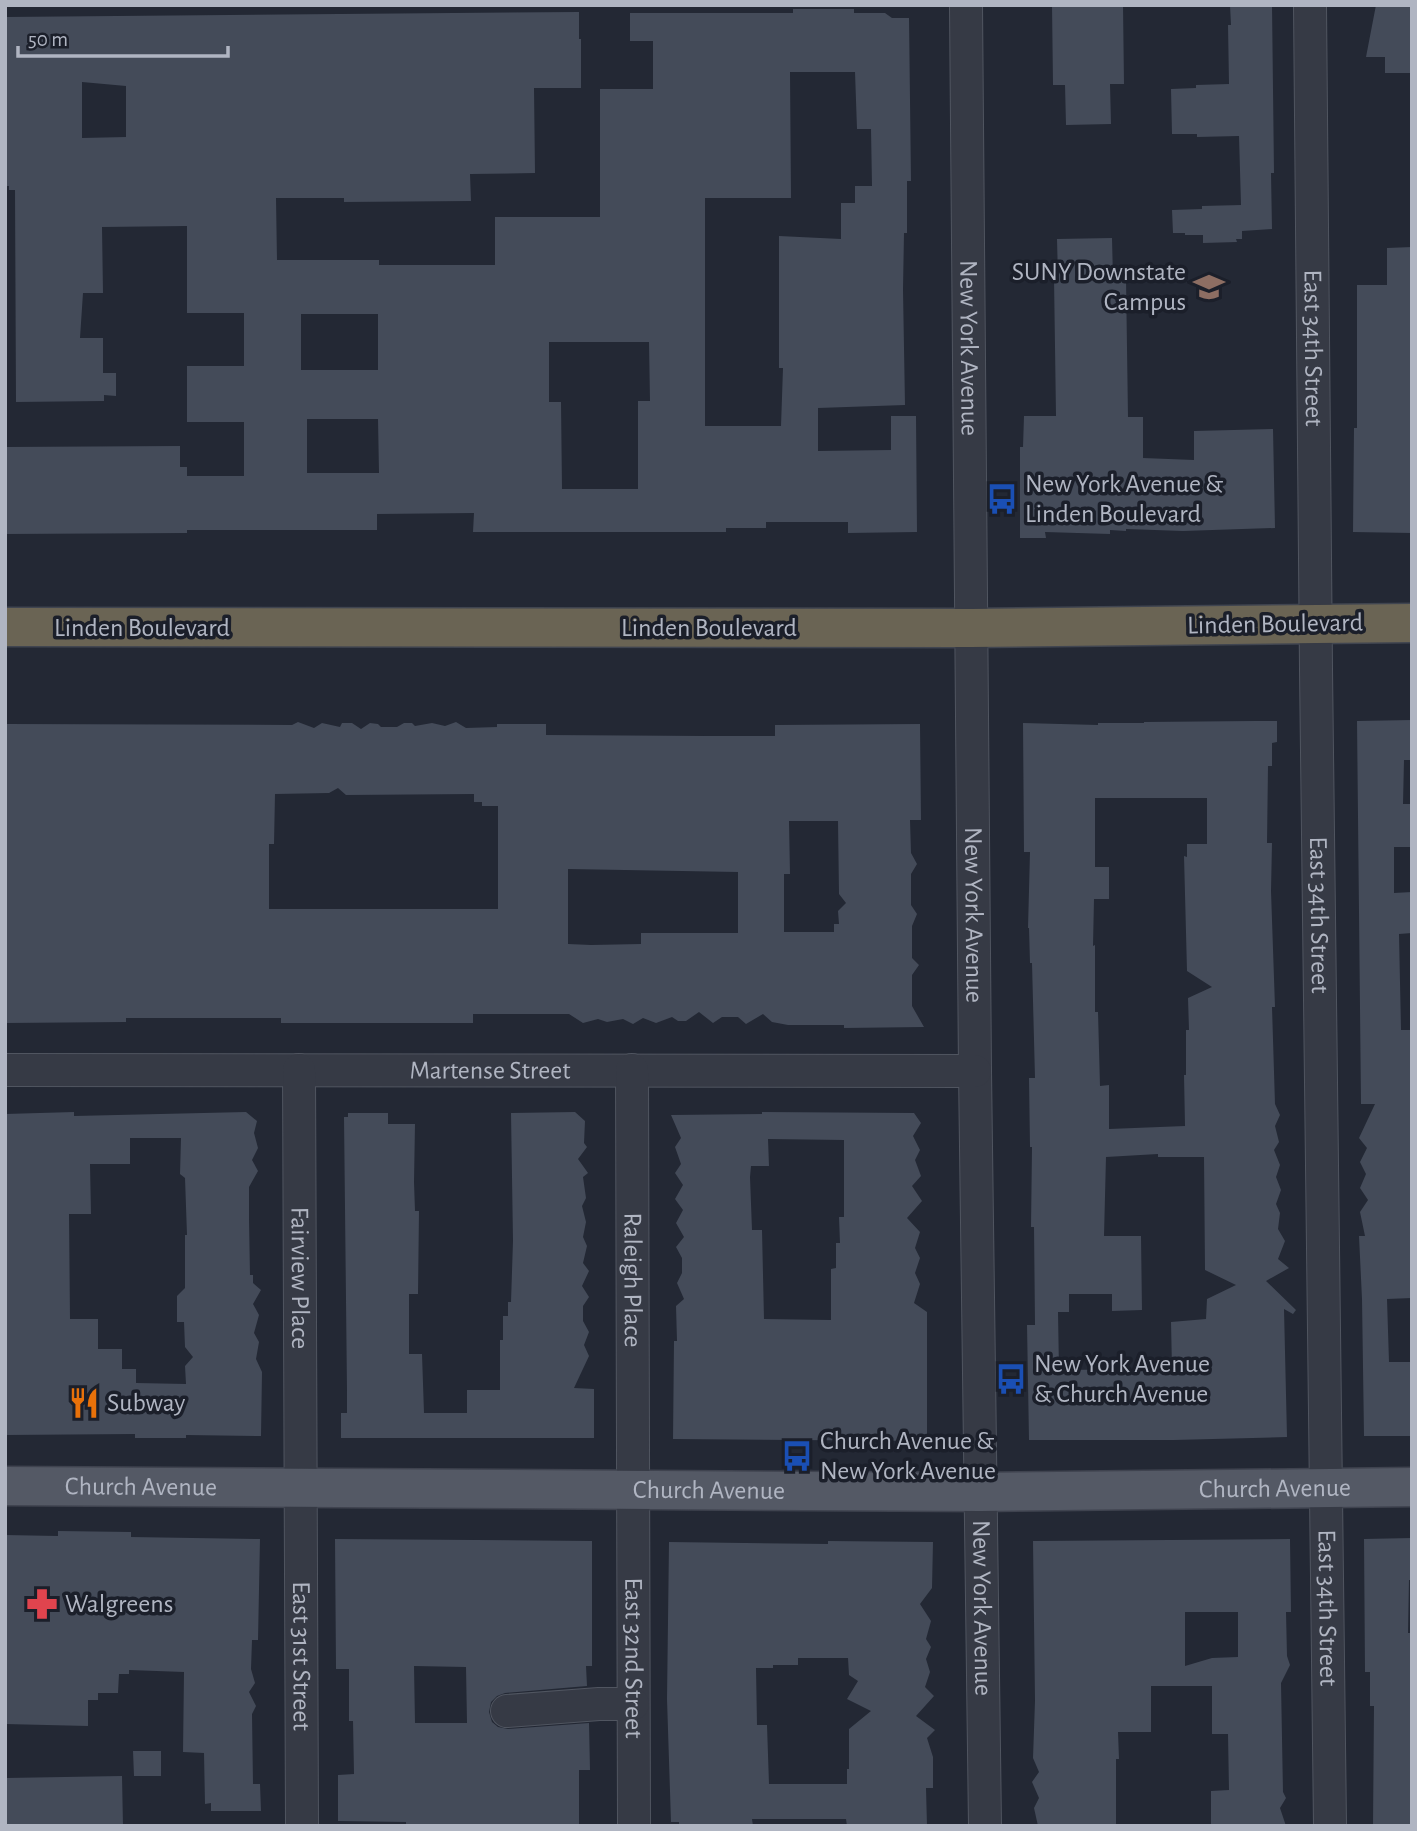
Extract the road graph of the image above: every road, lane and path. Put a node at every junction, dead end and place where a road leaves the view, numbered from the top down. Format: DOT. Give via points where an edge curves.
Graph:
graph roads {
  1 [pos="966,5"];
  2 [pos="1310,5"];
  3 [pos="1412,623"];
  4 [pos="1316,624"];
  5 [pos="5,628"];
  6 [pos="971,628"];
  7 [pos="5,1070"];
  8 [pos="299,1070"];
  9 [pos="632,1070"];
  10 [pos="975,1071"];
  11 [pos="5,1486"];
  12 [pos="300,1487"];
  13 [pos="1412,1487"];
  14 [pos="1326,1489"];
  15 [pos="632,1490"];
  16 [pos="981,1492"];
  17 [pos="634,1704"];
  18 [pos="507,1711"];
  19 [pos="302,1826"];
  20 [pos="634,1826"];
  21 [pos="985,1826"];
  22 [pos="1330,1826"];
  1 -- 6 [label="street, New York Avenue"];
  2 -- 4 [label="street, East 34th Street"];
  3 -- 4 [label="highway, Linden Boulevard"];
  4 -- 6 [label="highway, Linden Boulevard"];
  4 -- 14 [label="street, East 34th Street"];
  5 -- 6 [label="highway, Linden Boulevard"];
  6 -- 10 [label="street, New York Avenue"];
  7 -- 8 [label="street, Martense Street"];
  8 -- 9 [label="street, Martense Street"];
  8 -- 12 [label="street, Fairview Place"];
  9 -- 10 [label="street, Martense Street"];
  9 -- 15 [label="street, Raleigh Place"];
  10 -- 16 [label="street, New York Avenue"];
  11 -- 12 [label="main road, Church Avenue"];
  12 -- 15 [label="main road, Church Avenue"];
  12 -- 19 [label="street, East 31st Street"];
  13 -- 14 [label="main road, Church Avenue"];
  14 -- 16 [label="main road, Church Avenue"];
  14 -- 22 [label="street, East 34th Street"];
  15 -- 16 [label="main road, Church Avenue"];
  15 -- 17 [label="street, East 32nd Street"];
  16 -- 21 [label="street, New York Avenue"];
  17 -- 18 [label="street"];
  17 -- 20 [label="street, East 32nd Street"];
}
